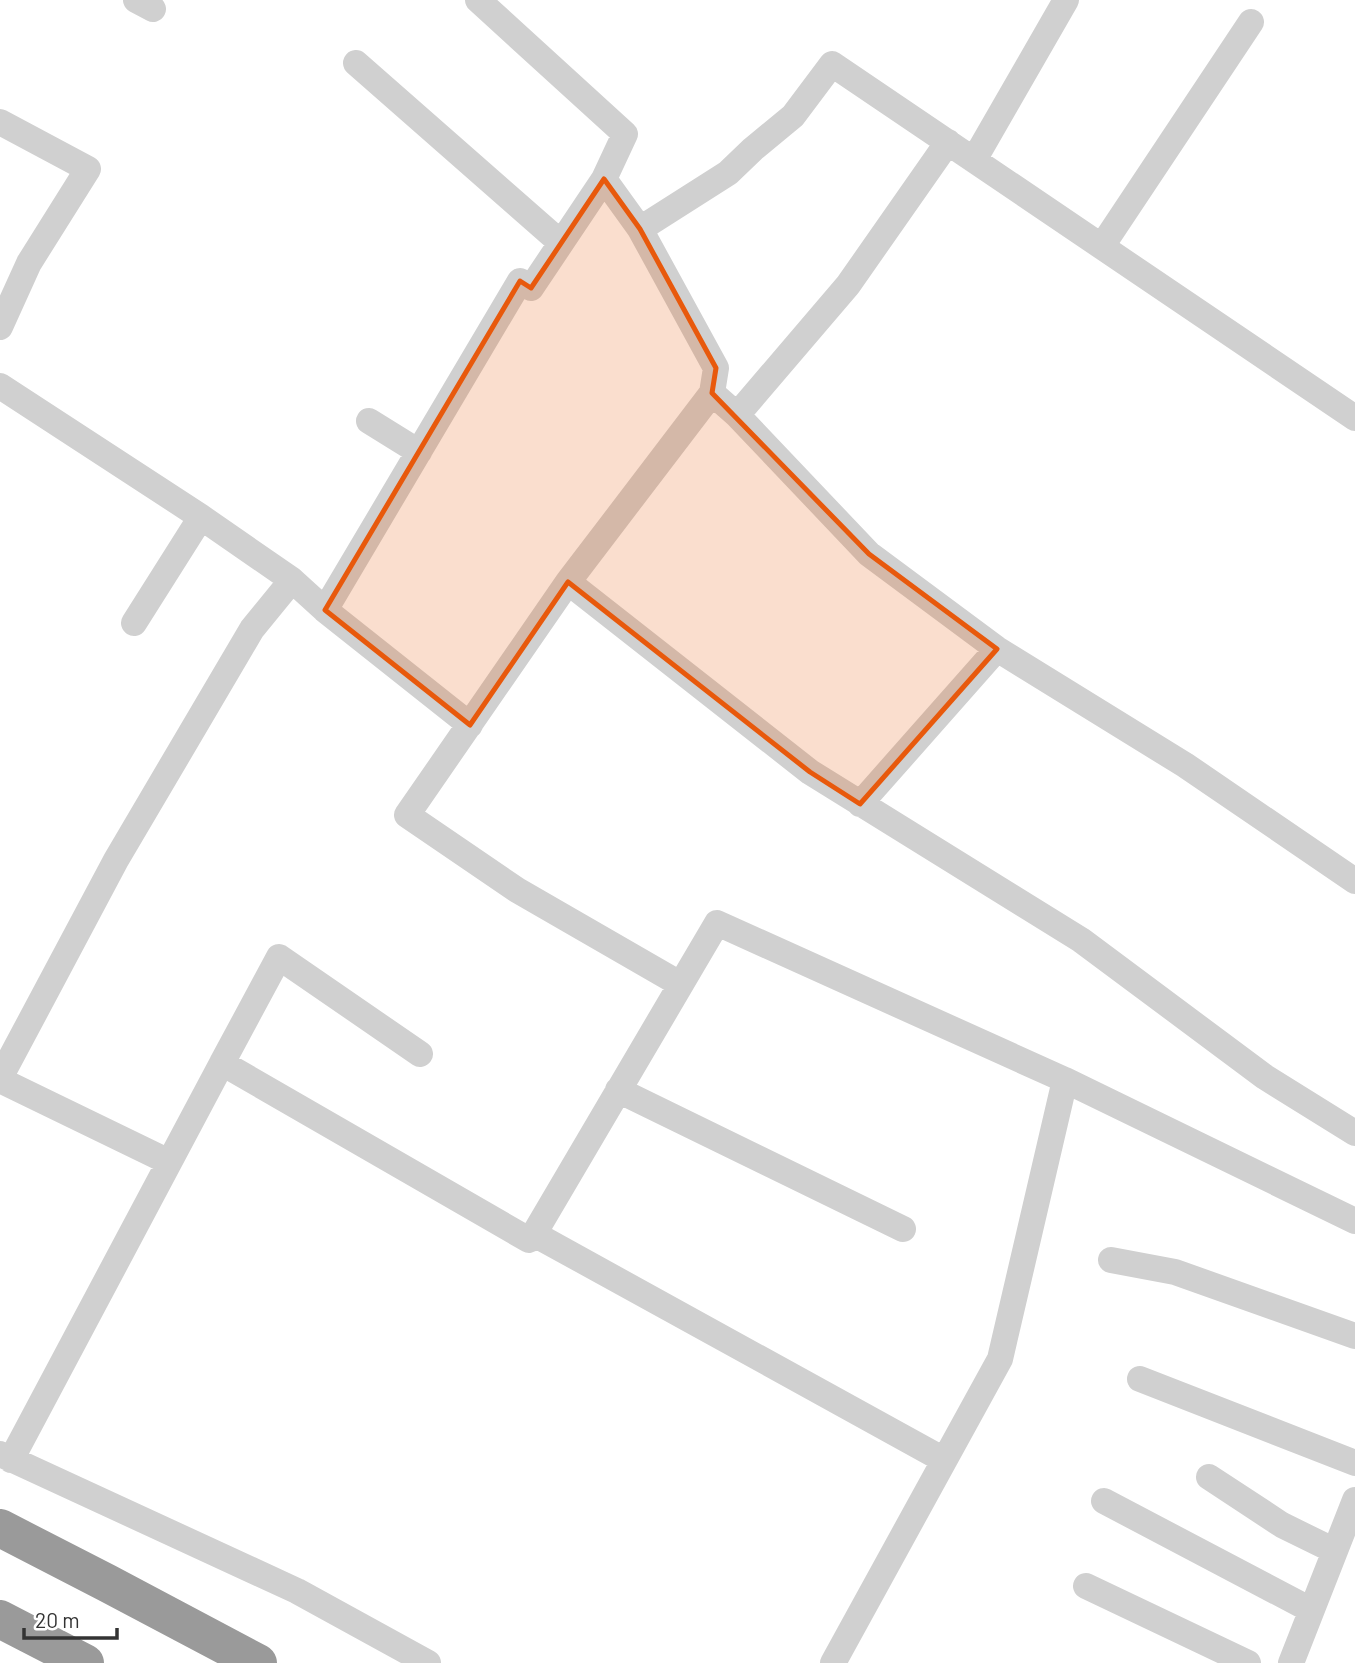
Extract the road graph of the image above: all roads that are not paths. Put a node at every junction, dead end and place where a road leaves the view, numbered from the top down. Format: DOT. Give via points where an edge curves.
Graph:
graph roads {
  1 [pos="478,0"];
  2 [pos="1066,0"];
  3 [pos="1251,22"];
  4 [pos="356,63"];
  5 [pos="0,122"];
  6 [pos="948,142"];
  7 [pos="974,160"];
  8 [pos="604,179"];
  9 [pos="640,229"];
  10 [pos="561,243"];
  11 [pos="1102,246"];
  12 [pos="0,327"];
  13 [pos="0,386"];
  14 [pos="712,393"];
  15 [pos="737,415"];
  16 [pos="1355,418"];
  17 [pos="369,421"];
  18 [pos="419,452"];
  19 [pos="201,517"];
  20 [pos="292,580"];
  21 [pos="568,582"];
  22 [pos="325,610"];
  23 [pos="134,623"];
  24 [pos="997,649"];
  25 [pos="470,725"];
  26 [pos="860,804"];
  27 [pos="1355,881"];
  28 [pos="680,984"];
  29 [pos="420,1054"];
  30 [pos="222,1063"];
  31 [pos="0,1079"];
  32 [pos="1065,1080"];
  33 [pos="618,1090"];
  34 [pos="1355,1133"];
  35 [pos="169,1162"];
  36 [pos="1355,1221"];
  37 [pos="902,1229"];
  38 [pos="534,1234"];
  39 [pos="1111,1260"];
  40 [pos="1355,1336"];
  41 [pos="1140,1379"];
  42 [pos="5,1457"];
  43 [pos="944,1460"];
  44 [pos="1355,1463"];
  45 [pos="1209,1476"];
  46 [pos="1355,1500"];
  47 [pos="1104,1501"];
  48 [pos="0,1528"];
  49 [pos="1335,1551"];
  50 [pos="1086,1586"];
  51 [pos="1311,1610"];
  52 [pos="0,1619"];
  53 [pos="85,1663"];
  54 [pos="258,1663"];
  55 [pos="428,1663"];
  56 [pos="833,1663"];
  57 [pos="1248,1663"];
  58 [pos="1291,1663"];
  1 -- 8 [label="street" via="625,134"];
  2 -- 7 [label="street"];
  3 -- 11 [label="street"];
  4 -- 10 [label="street"];
  5 -- 12 [label="street" via="89,169 29,264"];
  6 -- 7 [label="street"];
  6 -- 9 [label="street" via="832,64 793,116 728,173"];
  6 -- 15 [label="street" via="848,285"];
  7 -- 11 [label="street"];
  8 -- 9 [label="street"];
  8 -- 10 [label="street"];
  9 -- 14 [label="street" via="716,368"];
  10 -- 18 [label="street" via="531,289 520,281"];
  11 -- 16 [label="street"];
  13 -- 19 [label="street"];
  14 -- 15 [label="street"];
  14 -- 21 [label="street"];
  15 -- 24 [label="street" via="869,554"];
  17 -- 18 [label="street"];
  18 -- 22 [label="street"];
  19 -- 20 [label="street"];
  19 -- 23 [label="street"];
  20 -- 22 [label="street"];
  20 -- 31 [label="street" via="252,629 122,849"];
  21 -- 25 [label="street"];
  21 -- 26 [label="street" via="810,772"];
  22 -- 25 [label="street"];
  24 -- 26 [label="street"];
  24 -- 27 [label="street" via="1185,765"];
  25 -- 28 [label="street" via="407,815 517,890"];
  26 -- 34 [label="street" via="1080,940 1265,1077"];
  28 -- 32 [label="street" via="717,923"];
  28 -- 33 [label="street"];
  29 -- 30 [label="street" via="279,957"];
  30 -- 35 [label="street"];
  30 -- 38 [label="street" via="529,1240"];
  31 -- 35 [label="street"];
  32 -- 36 [label="street"];
  32 -- 43 [label="street" via="1000,1359"];
  33 -- 37 [label="street"];
  33 -- 38 [label="street"];
  35 -- 42 [label="street"];
  38 -- 43 [label="street"];
  39 -- 40 [label="street" via="1175,1272"];
  41 -- 44 [label="street"];
  42 -- 55 [label="street" via="297,1591"];
  43 -- 56 [label="street"];
  45 -- 49 [label="street" via="1282,1525"];
  46 -- 49 [label="street"];
  47 -- 51 [label="street"];
  48 -- 54 [label="highway"];
  49 -- 51 [label="street"];
  50 -- 57 [label="street"];
  51 -- 58 [label="street"];
  52 -- 53 [label="highway"];
}
